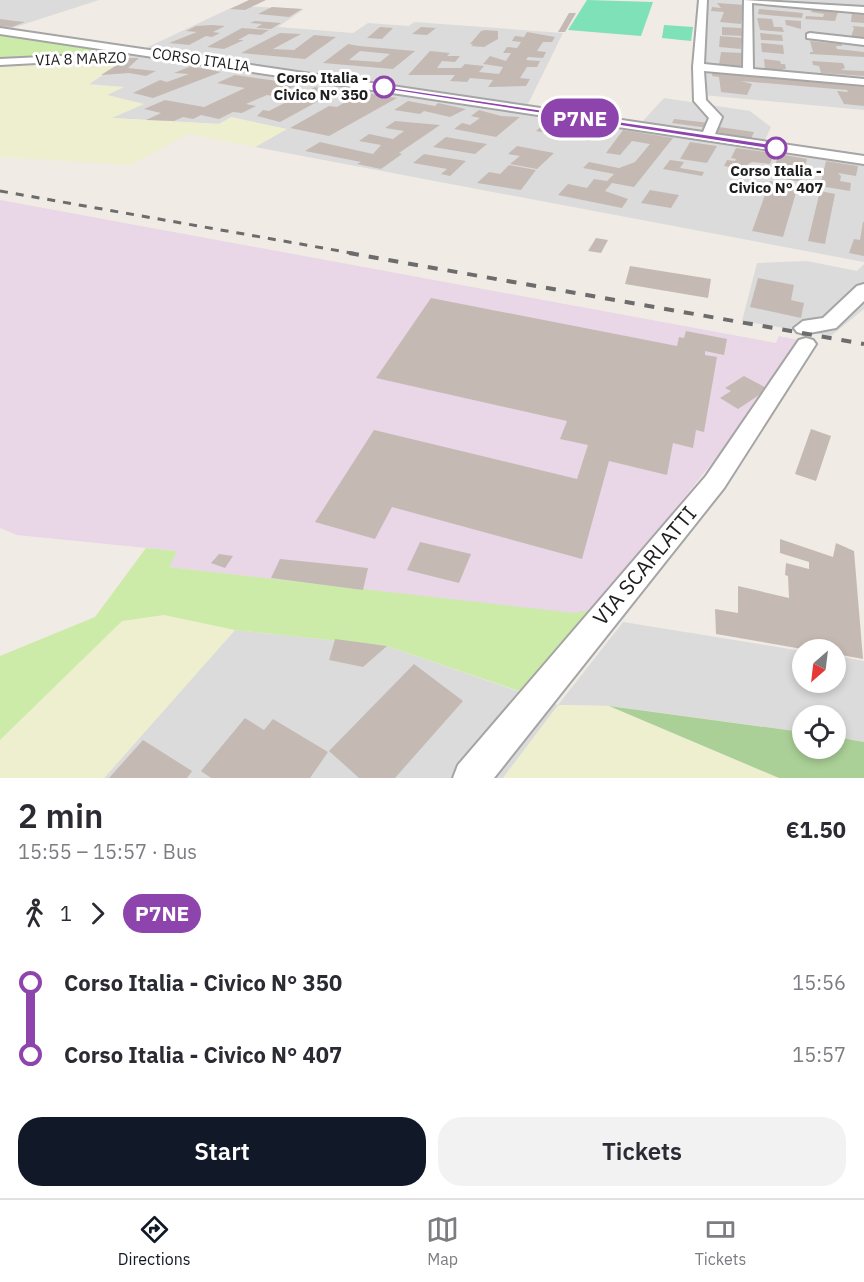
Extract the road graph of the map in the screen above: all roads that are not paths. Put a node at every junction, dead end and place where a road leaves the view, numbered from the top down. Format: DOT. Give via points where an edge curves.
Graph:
graph roads {
  1 [pos="703,0"];
  2 [pos="864,10"];
  3 [pos="0,31"];
  4 [pos="810,36"];
  5 [pos="864,42"];
  6 [pos="160,54"];
  7 [pos="0,62"];
  8 [pos="698,67"];
  9 [pos="748,69"];
  10 [pos="864,82"];
  11 [pos="707,137"];
  12 [pos="864,160"];
  13 [pos="864,290"];
  14 [pos="471,778"];
  1 -- 8 [label="street"];
  2 -- 9 [label="street" via="748,0"];
  3 -- 6 [label="street, CORSO ITALIA"];
  4 -- 5 [label="street"];
  6 -- 7 [label="street, VIA 8 MARZO"];
  6 -- 11 [label="street, CORSO ITALIA"];
  8 -- 10 [label="street"];
  8 -- 11 [label="street" via="700,101 716,117"];
  11 -- 12 [label="street, CORSO ITALIA"];
  13 -- 14 [label="street, VIA SCARLATTI" via="829,324 810,325 715,482"];
}
